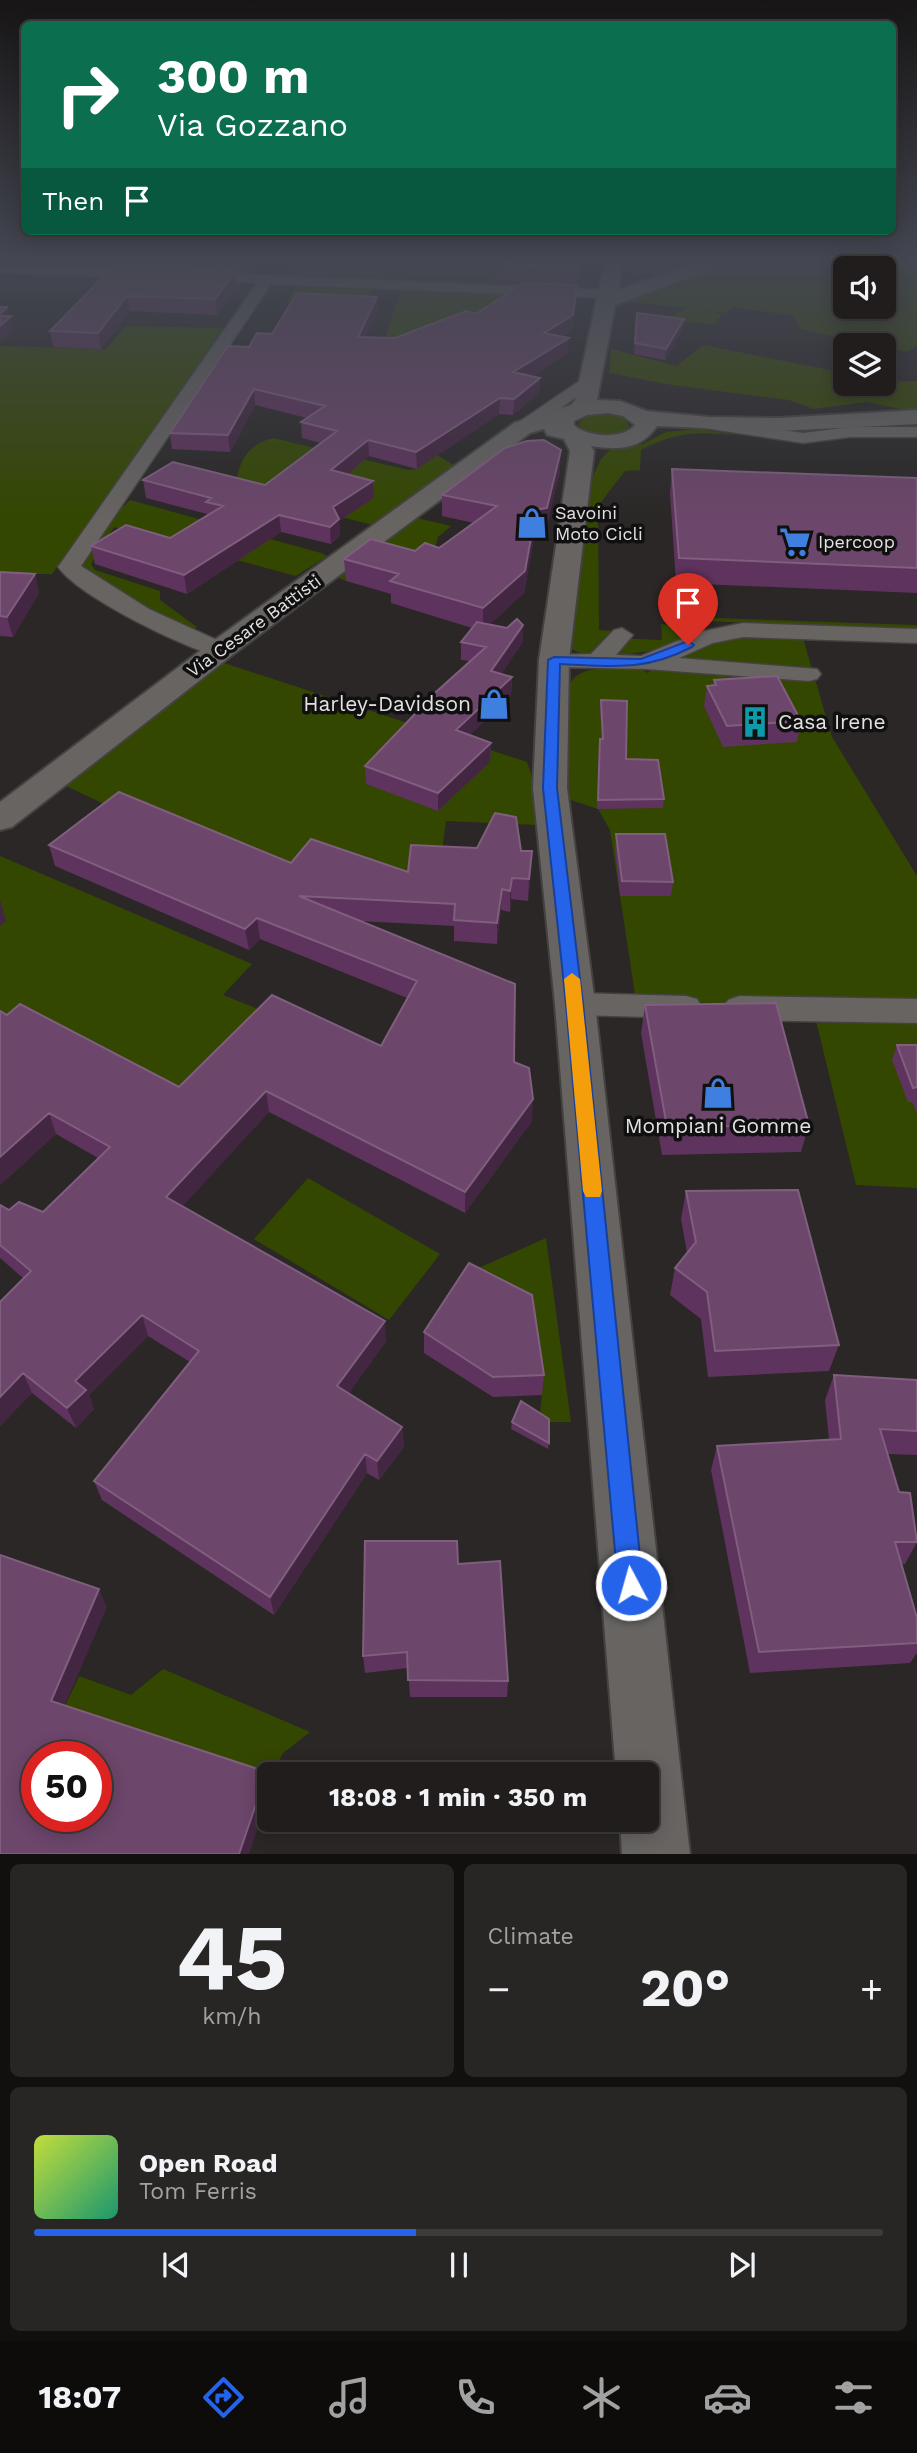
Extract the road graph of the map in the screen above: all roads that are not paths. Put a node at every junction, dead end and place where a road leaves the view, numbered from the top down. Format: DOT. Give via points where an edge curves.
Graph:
graph roads {
  1 [pos="220,348"];
  2 [pos="598,348"];
  3 [pos="592,378"];
  4 [pos="917,417"];
  5 [pos="633,420"];
  6 [pos="710,424"];
  7 [pos="516,432"];
  8 [pos="917,432"];
  9 [pos="573,433"];
  10 [pos="612,441"];
  11 [pos="677,622"];
  12 [pos="726,631"];
  13 [pos="622,635"];
  14 [pos="917,636"];
  15 [pos="220,650"];
  16 [pos="576,661"];
  17 [pos="641,663"];
  18 [pos="809,674"];
  19 [pos="0,819"];
  20 [pos="575,1004"];
  21 [pos="917,1011"];
  22 [pos="656,1854"];
  1 -- 15 [label="street" via="69,567 93,587"];
  2 -- 3 [label="main road"];
  3 -- 5 [label="main road" via="601,397"];
  3 -- 7 [label="street, Via Cesare Battisti"];
  3 -- 9 [label="main road"];
  4 -- 6 [label="main road" via="819,426"];
  5 -- 6 [label="main road"];
  5 -- 9 [label="main road"];
  5 -- 10 [label="main road"];
  6 -- 8 [label="street" via="803,439 850,432"];
  7 -- 9 [label="main road, Via Cesare Battisti"];
  7 -- 15 [label="main road, Via Cesare Battisti"];
  9 -- 10 [label="main road"];
  9 -- 10 [label="main road" via="602,446"];
  9 -- 16 [label="main road"];
  11 -- 12 [label="street"];
  12 -- 14 [label="street"];
  12 -- 17 [label="street"];
  13 -- 16 [label="street"];
  15 -- 19 [label="main road, Via Cesare Battisti"];
  16 -- 17 [label="street"];
  16 -- 20 [label="main road" via="550,788"];
  17 -- 18 [label="street"];
  20 -- 21 [label="street"];
  20 -- 22 [label="main road"];
}
